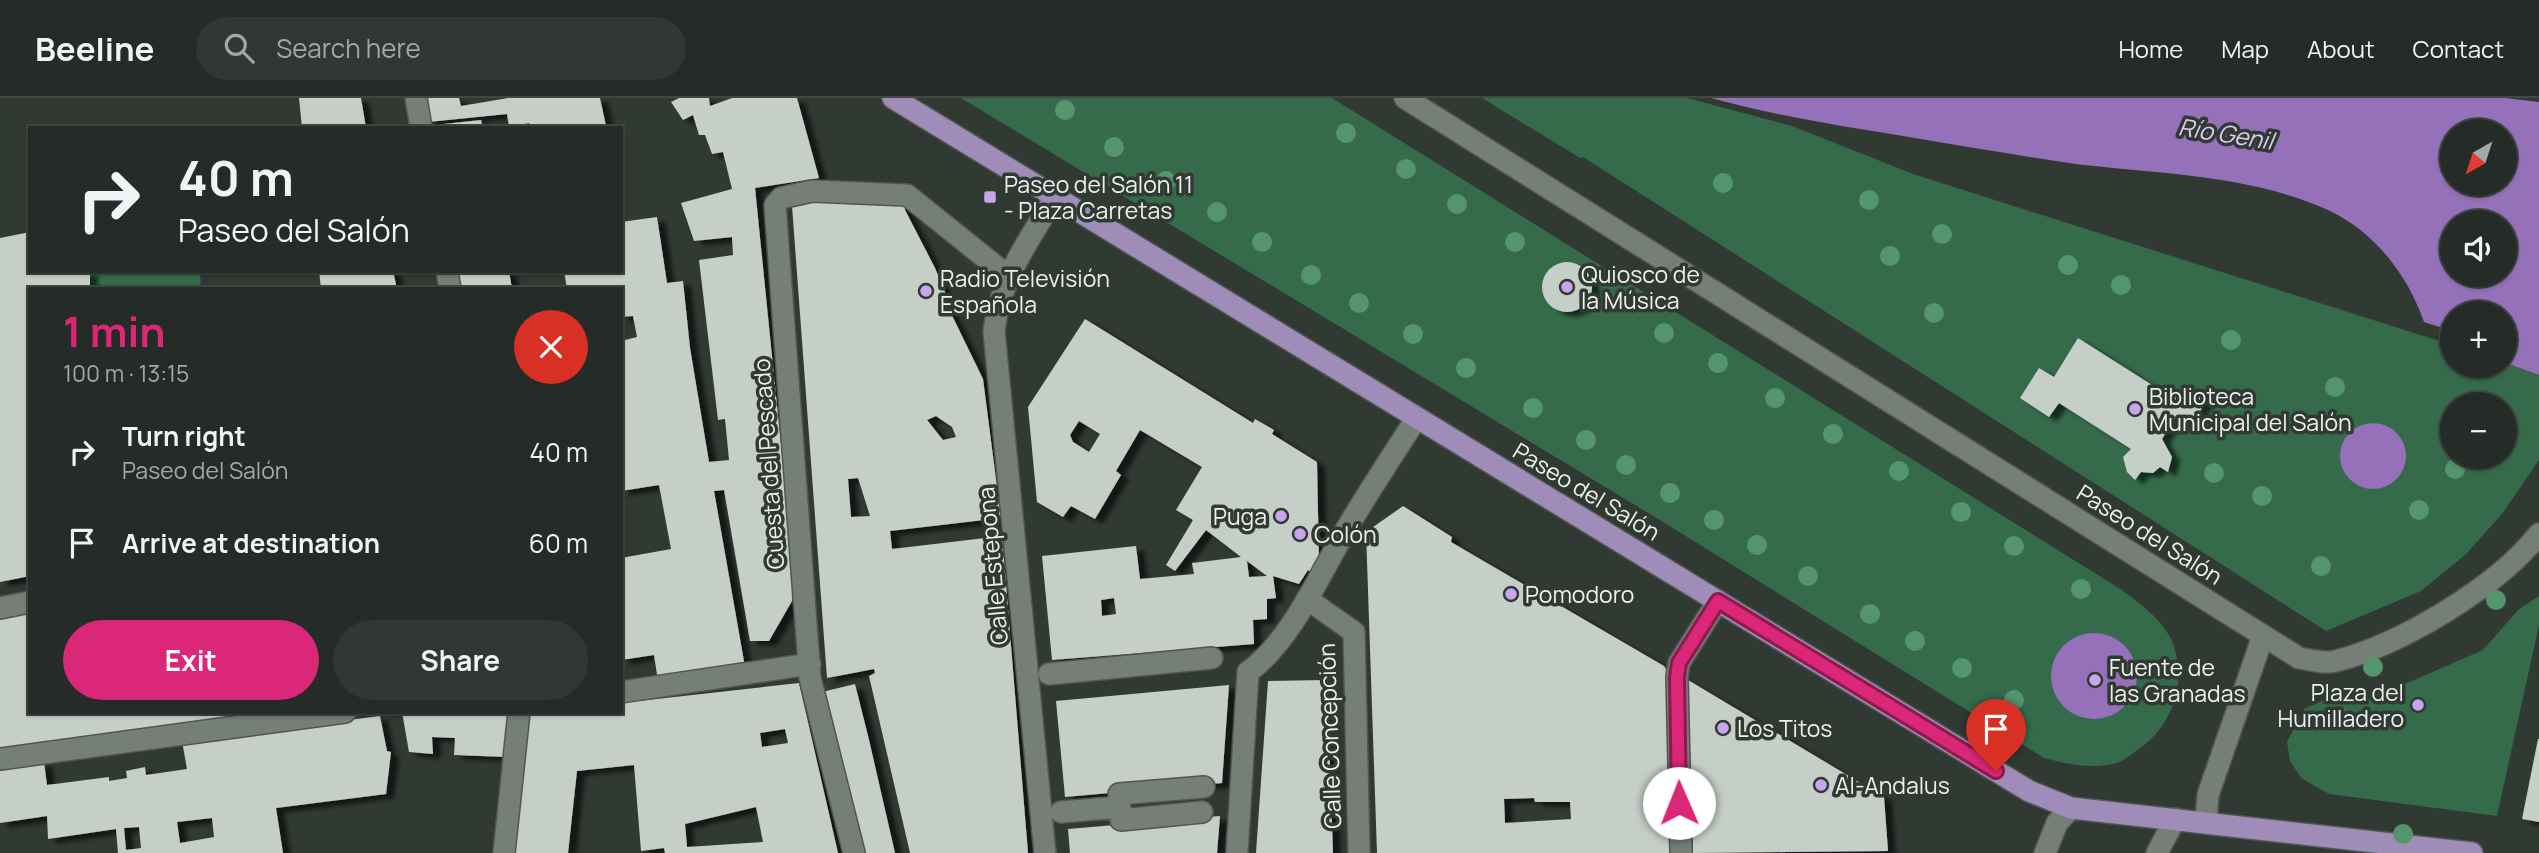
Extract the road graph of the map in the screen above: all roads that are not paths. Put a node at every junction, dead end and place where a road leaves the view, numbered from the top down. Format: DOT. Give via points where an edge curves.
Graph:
graph roads {
  1 [pos="416,98"];
  2 [pos="893,98"];
  3 [pos="1405,98"];
  4 [pos="421,126"];
  5 [pos="1054,198"];
  6 [pos="1008,276"];
  7 [pos="1416,419"];
  8 [pos="2539,534"];
  9 [pos="1307,599"];
  10 [pos="1718,601"];
  11 [pos="28,603"];
  12 [pos="0,608"];
  13 [pos="2263,636"];
  14 [pos="1212,658"];
  15 [pos="810,664"];
  16 [pos="1049,674"];
  17 [pos="623,692"];
  18 [pos="330,714"];
  19 [pos="519,714"];
  20 [pos="0,759"];
  21 [pos="1205,787"];
  22 [pos="1120,807"];
  23 [pos="2070,808"];
  24 [pos="1061,812"];
  25 [pos="1202,812"];
  26 [pos="2175,819"];
  27 [pos="2206,822"];
  28 [pos="504,853"];
  29 [pos="854,853"];
  30 [pos="1045,853"];
  31 [pos="1237,853"];
  32 [pos="1359,853"];
  33 [pos="1681,853"];
  34 [pos="2045,853"];
  35 [pos="2157,853"];
  36 [pos="2472,853"];
  1 -- 4 [label="street"];
  2 -- 5 [label="main road, Paseo del Salón"];
  3 -- 13 [label="street, Paseo del Salón"];
  5 -- 6 [label="street, Calle Estepona"];
  5 -- 7 [label="main road, Paseo del Salón"];
  6 -- 15 [label="street, Cuesta del Pescado" via="907,195 812,191 781,198 775,205"];
  6 -- 30 [label="street, Calle Estepona" via="997,301 994,331"];
  7 -- 9 [label="street"];
  7 -- 10 [label="main road, Paseo del Salón"];
  8 -- 13 [label="street, Paseo del Salón" via="2494,579 2440,615 2334,662 2299,658"];
  9 -- 31 [label="street" via="1269,654 1248,672"];
  9 -- 32 [label="street, Calle Concepción" via="1354,632"];
  10 -- 23 [label="main road, Paseo del Salón" via="2029,791"];
  10 -- 33 [label="street" via="1679,663"];
  11 -- 12 [label="street"];
  13 -- 27 [label="street" via="2208,795"];
  14 -- 16 [label="street"];
  15 -- 17 [label="street"];
  15 -- 29 [label="street"];
  18 -- 20 [label="street"];
  19 -- 28 [label="street"];
  21 -- 22 [label="street" via="1119,794"];
  22 -- 24 [label="street"];
  22 -- 25 [label="street" via="1121,820"];
  23 -- 26 [label="main road, Paseo del Salón"];
  23 -- 34 [label="street" via="2057,822"];
  26 -- 27 [label="main road"];
  26 -- 35 [label="street"];
  27 -- 36 [label="main road"];
}
